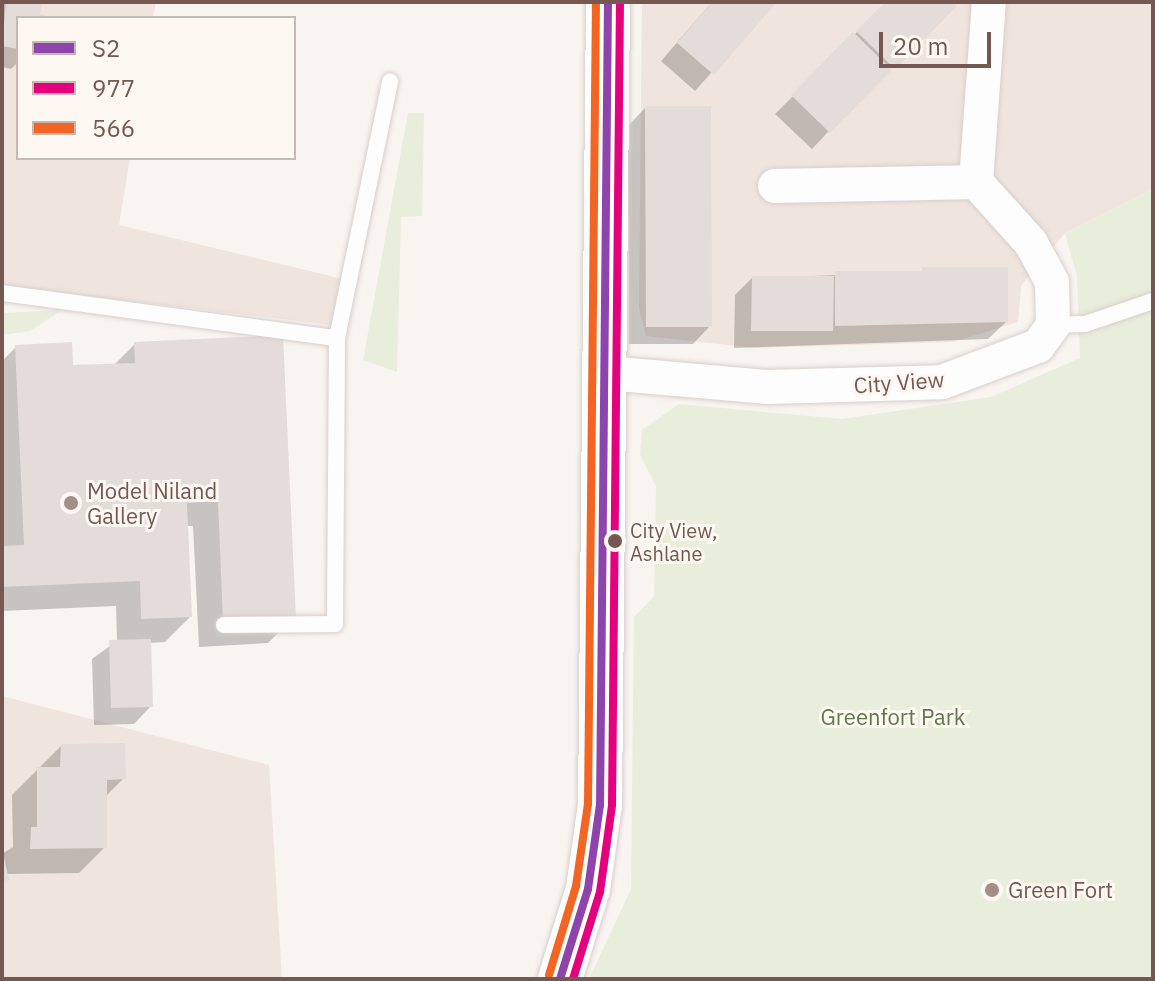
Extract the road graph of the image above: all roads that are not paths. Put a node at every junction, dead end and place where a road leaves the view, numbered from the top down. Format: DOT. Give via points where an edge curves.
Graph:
graph roads {
  1 [pos="608,2"];
  2 [pos="989,2"];
  3 [pos="390,81"];
  4 [pos="976,182"];
  5 [pos="775,186"];
  6 [pos="2,293"];
  7 [pos="1153,301"];
  8 [pos="1053,325"];
  9 [pos="337,338"];
  10 [pos="607,373"];
  11 [pos="224,625"];
  12 [pos="560,979"];
  1 -- 10 [label="main road"];
  2 -- 4 [label="street"];
  3 -- 9 [label="lane"];
  4 -- 5 [label="street"];
  4 -- 8 [label="street" via="1031,243 1052,282"];
  6 -- 9 [label="lane"];
  7 -- 8 [label="lane" via="1085,324"];
  8 -- 10 [label="street, City View" via="1038,346 942,382 768,387"];
  9 -- 11 [label="lane" via="335,624"];
  10 -- 12 [label="main road" via="600,805 588,889"];
}
